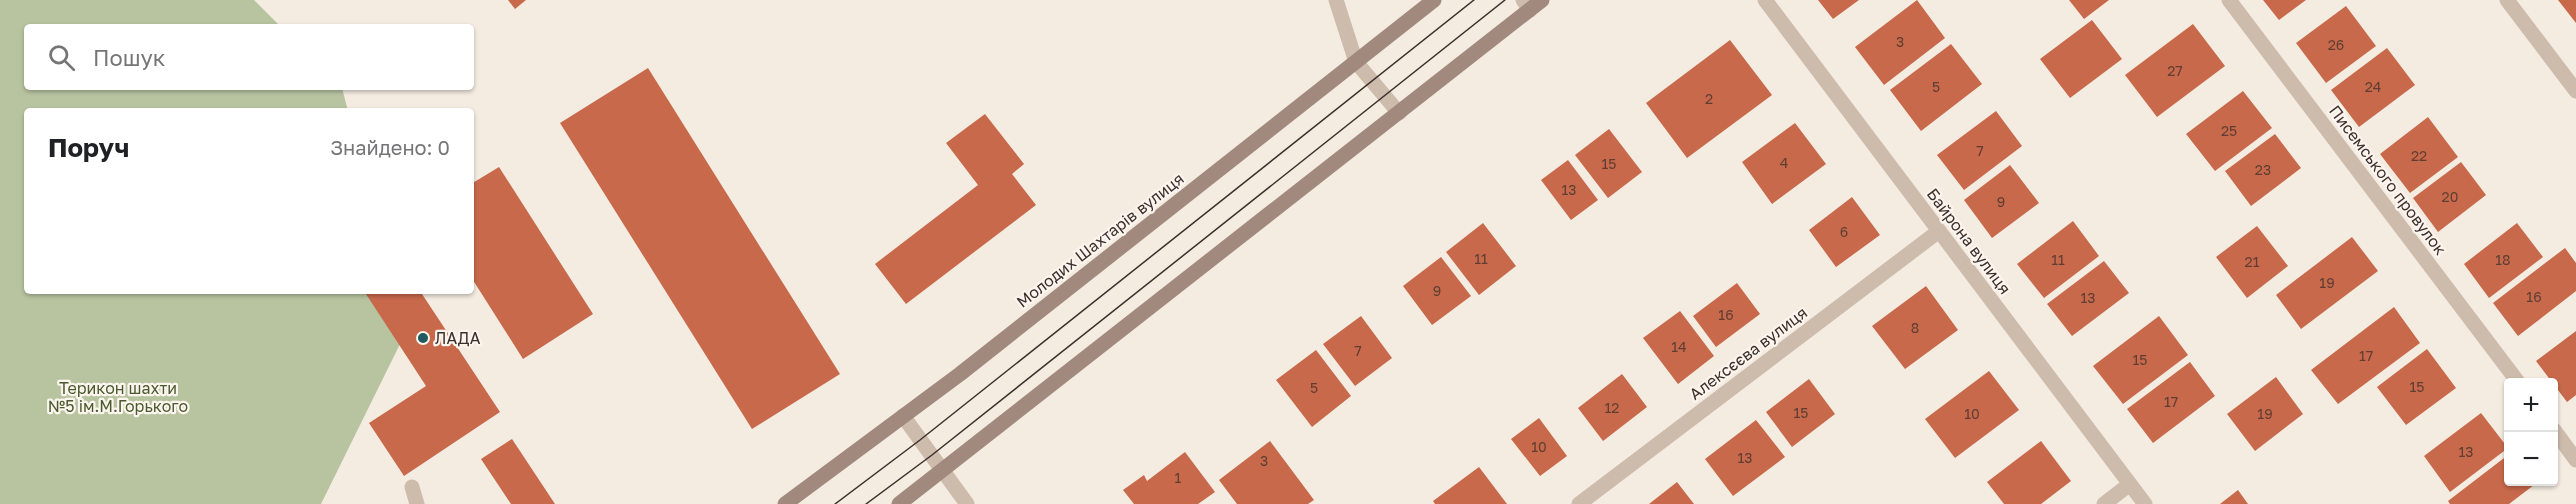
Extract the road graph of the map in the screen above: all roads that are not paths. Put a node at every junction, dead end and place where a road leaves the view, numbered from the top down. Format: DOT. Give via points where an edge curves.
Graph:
graph roads {
  1 [pos="1336,0"];
  2 [pos="1434,0"];
  3 [pos="1765,0"];
  4 [pos="2229,0"];
  5 [pos="2507,0"];
  6 [pos="1532,3"];
  7 [pos="1356,62"];
  8 [pos="2576,91"];
  9 [pos="1399,113"];
  10 [pos="1939,231"];
  11 [pos="2515,378"];
  12 [pos="903,416"];
  13 [pos="2555,432"];
  14 [pos="2576,459"];
  15 [pos="943,470"];
  16 [pos="2130,484"];
  17 [pos="412,487"];
  18 [pos="417,504"];
  19 [pos="785,504"];
  20 [pos="899,504"];
  21 [pos="967,504"];
  22 [pos="1579,504"];
  23 [pos="2104,504"];
  24 [pos="2145,504"];
  1 -- 7 [label="street"];
  2 -- 7 [label="main road, Молодих Шахтарів вулиця"];
  3 -- 10 [label="street, Байрона вулиця"];
  4 -- 11 [label="street, Писемського провулок"];
  5 -- 8 [label="street"];
  6 -- 9 [label="main road"];
  7 -- 9 [label="street"];
  7 -- 12 [label="main road, Молодих Шахтарів вулиця"];
  9 -- 15 [label="main road"];
  10 -- 16 [label="street, Байрона вулиця"];
  10 -- 22 [label="street, Алексєєва вулиця"];
  12 -- 15 [label="street"];
  12 -- 19 [label="main road, Молодих Шахтарів вулиця"];
  13 -- 14 [label="street"];
  15 -- 20 [label="main road"];
  15 -- 21 [label="street"];
  16 -- 23 [label="street"];
  16 -- 24 [label="street, Байрона вулиця"];
  17 -- 18 [label="street"];
}
